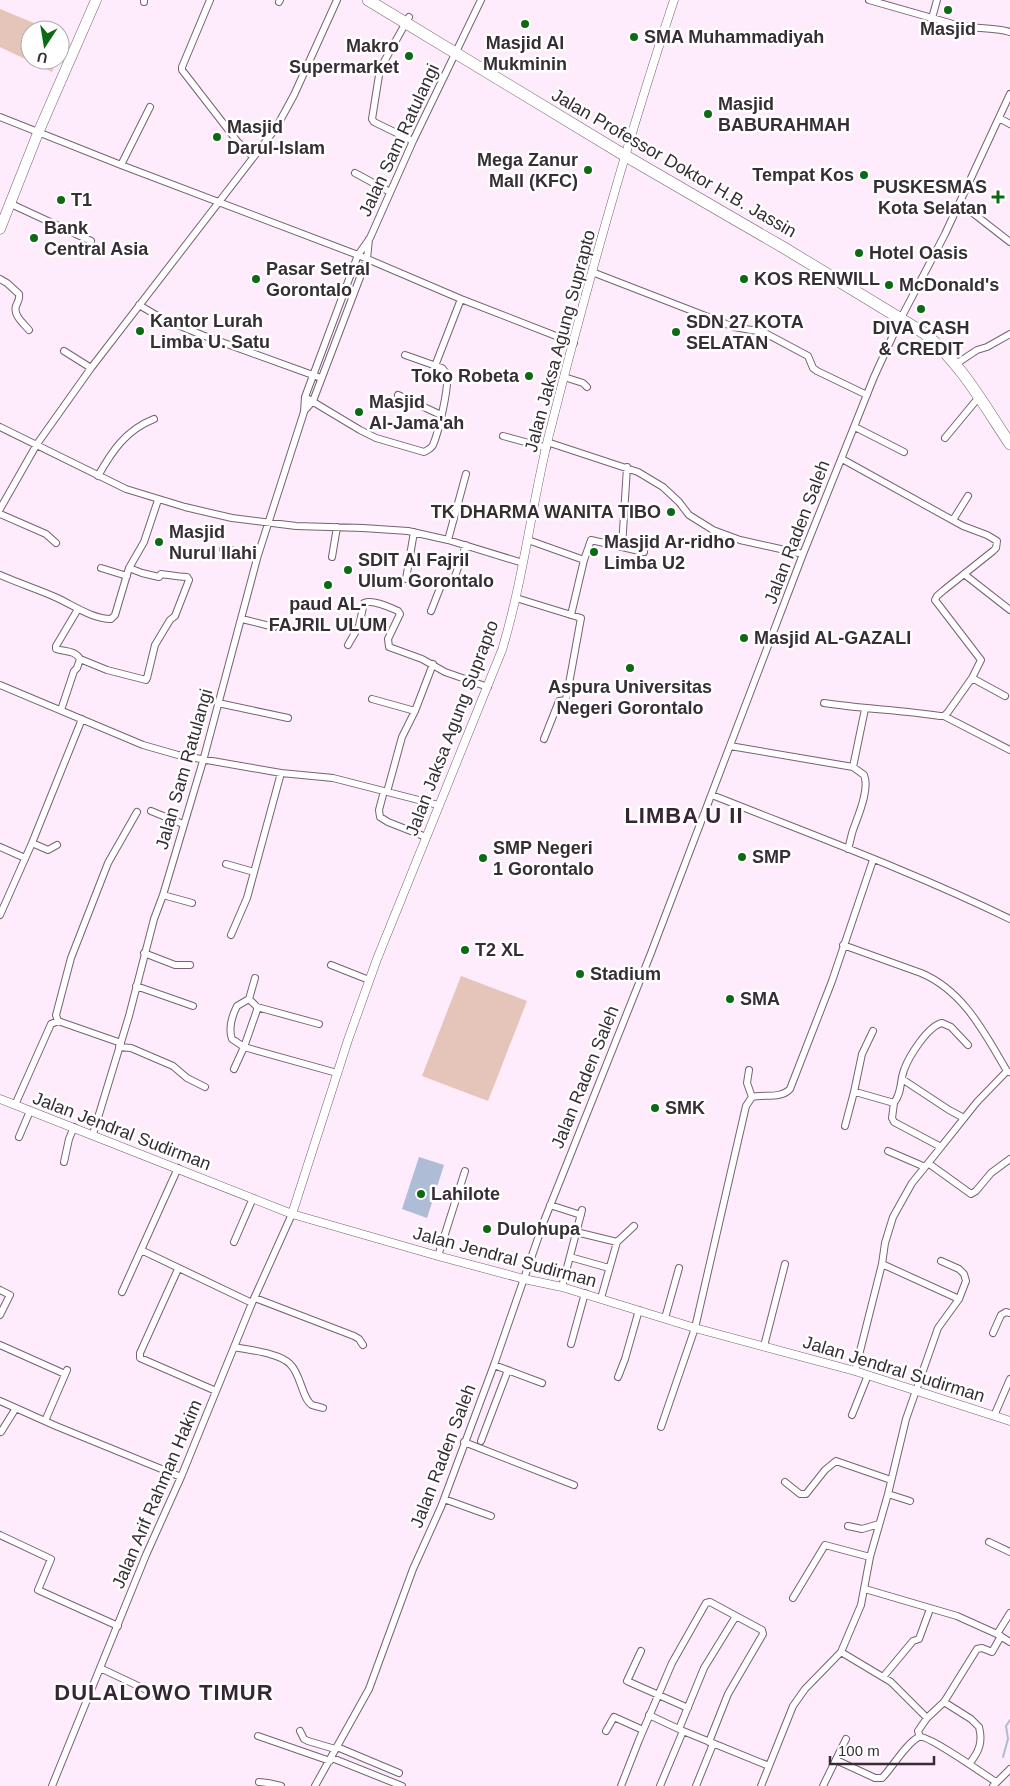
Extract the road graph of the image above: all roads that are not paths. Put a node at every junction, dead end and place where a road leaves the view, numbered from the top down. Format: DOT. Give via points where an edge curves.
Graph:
graph roads {
  1 [pos="96,0"];
  2 [pos="210,0"];
  3 [pos="337,0"];
  4 [pos="368,0"];
  5 [pos="382,0"];
  6 [pos="481,0"];
  7 [pos="674,0"];
  8 [pos="869,0"];
  9 [pos="937,0"];
  10 [pos="932,18"];
  11 [pos="408,20"];
  12 [pos="1010,32"];
  13 [pos="457,51"];
  14 [pos="1010,94"];
  15 [pos="150,107"];
  16 [pos="0,117"];
  17 [pos="999,118"];
  18 [pos="1010,124"];
  19 [pos="38,133"];
  20 [pos="413,141"];
  21 [pos="625,152"];
  22 [pos="253,157"];
  23 [pos="121,166"];
  24 [pos="355,172"];
  25 [pos="390,192"];
  26 [pos="218,202"];
  27 [pos="960,203"];
  28 [pos="6,207"];
  29 [pos="0,230"];
  30 [pos="370,238"];
  31 [pos="91,241"];
  32 [pos="1010,242"];
  33 [pos="358,255"];
  34 [pos="367,259"];
  35 [pos="592,272"];
  36 [pos="0,279"];
  37 [pos="461,299"];
  38 [pos="139,305"];
  39 [pos="904,319"];
  40 [pos="29,330"];
  41 [pos="1010,334"];
  42 [pos="574,343"];
  43 [pos="64,351"];
  44 [pos="405,355"];
  45 [pos="956,364"];
  46 [pos="435,366"];
  47 [pos="91,368"];
  48 [pos="313,375"];
  49 [pos="564,377"];
  50 [pos="321,378"];
  51 [pos="587,388"];
  52 [pos="398,395"];
  53 [pos="867,395"];
  54 [pos="305,397"];
  55 [pos="979,397"];
  56 [pos="313,401"];
  57 [pos="304,412"];
  58 [pos="441,415"];
  59 [pos="154,419"];
  60 [pos="854,426"];
  61 [pos="0,427"];
  62 [pos="503,436"];
  63 [pos="945,438"];
  64 [pos="37,444"];
  65 [pos="1010,444"];
  66 [pos="547,445"];
  67 [pos="904,452"];
  68 [pos="842,459"];
  69 [pos="627,467"];
  70 [pos="466,474"];
  71 [pos="98,476"];
  72 [pos="968,496"];
  73 [pos="158,500"];
  74 [pos="0,509"];
  75 [pos="0,514"];
  76 [pos="953,520"];
  77 [pos="267,522"];
  78 [pos="337,527"];
  79 [pos="414,532"];
  80 [pos="448,540"];
  81 [pos="528,540"];
  82 [pos="56,543"];
  83 [pos="466,545"];
  84 [pos="622,547"];
  85 [pos="223,549"];
  86 [pos="644,552"];
  87 [pos="803,554"];
  88 [pos="258,555"];
  89 [pos="332,557"];
  90 [pos="584,560"];
  91 [pos="523,563"];
  92 [pos="101,568"];
  93 [pos="129,568"];
  94 [pos="964,574"];
  95 [pos="0,575"];
  96 [pos="126,576"];
  97 [pos="406,579"];
  98 [pos="516,598"];
  99 [pos="78,609"];
  100 [pos="1010,610"];
  101 [pos="431,611"];
  102 [pos="572,615"];
  103 [pos="242,619"];
  104 [pos="274,627"];
  105 [pos="348,645"];
  106 [pos="80,659"];
  107 [pos="433,664"];
  108 [pos="972,678"];
  109 [pos="0,685"];
  110 [pos="488,687"];
  111 [pos="1006,696"];
  112 [pos="372,699"];
  113 [pos="218,703"];
  114 [pos="824,703"];
  115 [pos="864,709"];
  116 [pos="61,710"];
  117 [pos="415,711"];
  118 [pos="944,716"];
  119 [pos="288,718"];
  120 [pos="82,719"];
  121 [pos="544,739"];
  122 [pos="730,746"];
  123 [pos="1010,750"];
  124 [pos="203,761"];
  125 [pos="853,767"];
  126 [pos="281,773"];
  127 [pos="386,791"];
  128 [pos="712,795"];
  129 [pos="438,805"];
  130 [pos="151,811"];
  131 [pos="137,812"];
  132 [pos="183,824"];
  133 [pos="426,838"];
  134 [pos="32,843"];
  135 [pos="57,845"];
  136 [pos="0,847"];
  137 [pos="848,850"];
  138 [pos="25,858"];
  139 [pos="873,860"];
  140 [pos="226,864"];
  141 [pos="254,872"];
  142 [pos="163,895"];
  143 [pos="192,903"];
  144 [pos="0,915"];
  145 [pos="1010,919"];
  146 [pos="231,935"];
  147 [pos="843,945"];
  148 [pos="144,953"];
  149 [pos="190,965"];
  150 [pos="331,965"];
  151 [pos="255,978"];
  152 [pos="369,980"];
  153 [pos="136,986"];
  154 [pos="249,999"];
  155 [pos="193,1006"];
  156 [pos="257,1007"];
  157 [pos="58,1020"];
  158 [pos="319,1024"];
  159 [pos="872,1031"];
  160 [pos="120,1045"];
  161 [pos="968,1045"];
  162 [pos="244,1047"];
  163 [pos="234,1069"];
  164 [pos="749,1070"];
  165 [pos="1009,1072"];
  166 [pos="337,1073"];
  167 [pos="902,1079"];
  168 [pos="205,1087"];
  169 [pos="854,1092"];
  170 [pos="752,1097"];
  171 [pos="0,1099"];
  172 [pos="894,1102"];
  173 [pos="15,1105"];
  174 [pos="30,1111"];
  175 [pos="964,1118"];
  176 [pos="845,1126"];
  177 [pos="74,1127"];
  178 [pos="93,1134"];
  179 [pos="19,1137"];
  180 [pos="941,1147"];
  181 [pos="888,1151"];
  182 [pos="1010,1159"];
  183 [pos="64,1162"];
  184 [pos="926,1165"];
  185 [pos="178,1168"];
  186 [pos="465,1171"];
  187 [pos="253,1198"];
  188 [pos="550,1205"];
  189 [pos="292,1214"];
  190 [pos="634,1226"];
  191 [pos="576,1232"];
  192 [pos="234,1242"];
  193 [pos="617,1242"];
  194 [pos="141,1250"];
  195 [pos="438,1256"];
  196 [pos="570,1257"];
  197 [pos="941,1261"];
  198 [pos="785,1264"];
  199 [pos="882,1264"];
  200 [pos="178,1268"];
  201 [pos="609,1268"];
  202 [pos="679,1268"];
  203 [pos="524,1279"];
  204 [pos="562,1287"];
  205 [pos="0,1290"];
  206 [pos="122,1292"];
  207 [pos="585,1293"];
  208 [pos="600,1298"];
  209 [pos="959,1299"];
  210 [pos="253,1300"];
  211 [pos="640,1310"];
  212 [pos="1010,1313"];
  213 [pos="0,1316"];
  214 [pos="665,1318"];
  215 [pos="695,1328"];
  216 [pos="993,1333"];
  217 [pos="363,1344"];
  218 [pos="571,1344"];
  219 [pos="0,1345"];
  220 [pos="764,1346"];
  221 [pos="234,1347"];
  222 [pos="494,1365"];
  223 [pos="508,1370"];
  224 [pos="855,1371"];
  225 [pos="868,1375"];
  226 [pos="618,1377"];
  227 [pos="1010,1379"];
  228 [pos="542,1383"];
  229 [pos="216,1391"];
  230 [pos="915,1391"];
  231 [pos="0,1401"];
  232 [pos="16,1408"];
  233 [pos="323,1408"];
  234 [pos="852,1415"];
  235 [pos="994,1416"];
  236 [pos="45,1421"];
  237 [pos="1010,1421"];
  238 [pos="661,1427"];
  239 [pos="1,1432"];
  240 [pos="481,1441"];
  241 [pos="464,1442"];
  242 [pos="181,1477"];
  243 [pos="891,1480"];
  244 [pos="785,1482"];
  245 [pos="574,1485"];
  246 [pos="888,1494"];
  247 [pos="444,1499"];
  248 [pos="910,1501"];
  249 [pos="491,1516"];
  250 [pos="879,1524"];
  251 [pos="848,1526"];
  252 [pos="0,1535"];
  253 [pos="989,1542"];
  254 [pos="1010,1552"];
  255 [pos="870,1557"];
  256 [pos="865,1589"];
  257 [pos="793,1598"];
  258 [pos="930,1609"];
  259 [pos="1010,1613"];
  260 [pos="736,1616"];
  261 [pos="118,1626"];
  262 [pos="999,1635"];
  263 [pos="1010,1642"];
  264 [pos="641,1651"];
  265 [pos="841,1652"];
  266 [pos="100,1668"];
  267 [pos="883,1677"];
  268 [pos="153,1693"];
  269 [pos="658,1694"];
  270 [pos="944,1702"];
  271 [pos="688,1708"];
  272 [pos="649,1715"];
  273 [pos="927,1718"];
  274 [pos="642,1730"];
  275 [pos="681,1730"];
  276 [pos="300,1731"];
  277 [pos="606,1731"];
  278 [pos="258,1736"];
  279 [pos="920,1737"];
  280 [pos="846,1739"];
  281 [pos="711,1743"];
  282 [pos="336,1748"];
  283 [pos="331,1759"];
  284 [pos="836,1760"];
  285 [pos="969,1764"];
  286 [pos="769,1766"];
  287 [pos="1010,1769"];
  288 [pos="399,1773"];
  289 [pos="259,1782"];
  290 [pos="994,1784"];
  291 [pos="52,1786"];
  292 [pos="281,1786"];
  293 [pos="316,1786"];
  294 [pos="402,1786"];
  295 [pos="621,1786"];
  296 [pos="660,1786"];
  297 [pos="696,1786"];
  298 [pos="761,1786"];
  299 [pos="823,1786"];
  1 -- 19 [label="main road"];
  2 -- 22 [label="street" via="182,70"];
  3 -- 22 [label="street" via="276,128"];
  4 -- 11 [label="highway, Jalan Professor Doktor H.B. Jassin"];
  5 -- 11 [label="highway, Jalan Professor Doktor H.B. Jassin"];
  6 -- 13 [label="street, Jalan Sam Ratulangi"];
  7 -- 21 [label="street, Jalan Jaksa Agung Suprapto"];
  8 -- 10 [label="street"];
  9 -- 10 [label="street"];
  10 -- 12 [label="street" via="970,28"];
  11 -- 13 [label="highway, Jalan Professor Doktor H.B. Jassin"];
  11 -- 20 [label="street" via="380,69 372,119"];
  13 -- 20 [label="street, Jalan Sam Ratulangi"];
  13 -- 21 [label="highway, Jalan Professor Doktor H.B. Jassin"];
  14 -- 17 [label="street, Jalan Raden Saleh"];
  15 -- 23 [label="street"];
  16 -- 19 [label="street"];
  17 -- 18 [label="street"];
  17 -- 27 [label="street, Jalan Raden Saleh"];
  19 -- 23 [label="street"];
  19 -- 28 [label="main road"];
  20 -- 25 [label="street, Jalan Sam Ratulangi"];
  21 -- 35 [label="street, Jalan Jaksa Agung Suprapto"];
  21 -- 39 [label="highway, Jalan Professor Doktor H.B. Jassin"];
  22 -- 26 [label="street"];
  23 -- 26 [label="street"];
  24 -- 25 [label="street"];
  25 -- 30 [label="street, Jalan Sam Ratulangi"];
  26 -- 33 [label="street"];
  26 -- 38 [label="street"];
  27 -- 32 [label="street"];
  27 -- 39 [label="street, Jalan Raden Saleh"];
  28 -- 29 [label="main road"];
  28 -- 31 [label="street"];
  30 -- 33 [label="street, Jalan Sam Ratulangi"];
  30 -- 34 [label="street, Jalan Sam Ratulangi"];
  33 -- 34 [label="street"];
  33 -- 48 [label="street, Jalan Sam Ratulangi"];
  34 -- 37 [label="street"];
  34 -- 50 [label="street, Jalan Sam Ratulangi"];
  35 -- 42 [label="street, Jalan Jaksa Agung Suprapto"];
  35 -- 53 [label="street" via="739,328 763,332 779,339 808,356 817,371"];
  36 -- 40 [label="street" via="19,294 16,314"];
  37 -- 42 [label="street"];
  37 -- 46 [label="street"];
  38 -- 47 [label="street"];
  38 -- 48 [label="street" via="202,335"];
  39 -- 45 [label="highway, Jalan Professor Doktor H.B. Jassin" via="936,343"];
  39 -- 53 [label="street, Jalan Raden Saleh"];
  41 -- 45 [label="street"];
  42 -- 49 [label="street, Jalan Jaksa Agung Suprapto"];
  43 -- 47 [label="street"];
  44 -- 46 [label="street"];
  45 -- 55 [label="highway, Jalan Professor Doktor H.B. Jassin"];
  46 -- 58 [label="street" via="445,370 448,378"];
  47 -- 64 [label="street"];
  48 -- 50 [label="street"];
  48 -- 54 [label="street, Jalan Sam Ratulangi"];
  49 -- 51 [label="street" via="583,383"];
  49 -- 66 [label="street, Jalan Jaksa Agung Suprapto"];
  50 -- 56 [label="street, Jalan Sam Ratulangi"];
  52 -- 58 [label="street"];
  53 -- 60 [label="street, Jalan Raden Saleh"];
  54 -- 56 [label="street"];
  54 -- 57 [label="street, Jalan Sam Ratulangi"];
  55 -- 63 [label="street"];
  55 -- 65 [label="highway, Jalan Professor Doktor H.B. Jassin"];
  56 -- 57 [label="street, Jalan Sam Ratulangi"];
  56 -- 58 [label="street" via="376,438 424,452 433,445"];
  57 -- 77 [label="street, Jalan Sam Ratulangi"];
  59 -- 71 [label="street" via="140,425 114,448"];
  60 -- 67 [label="street"];
  60 -- 68 [label="street, Jalan Raden Saleh"];
  61 -- 64 [label="street"];
  62 -- 66 [label="street"];
  64 -- 71 [label="street"];
  64 -- 74 [label="street"];
  66 -- 69 [label="street"];
  66 -- 81 [label="street, Jalan Jaksa Agung Suprapto"];
  68 -- 76 [label="street"];
  68 -- 87 [label="street, Jalan Raden Saleh"];
  69 -- 84 [label="street"];
  69 -- 87 [label="street" via="663,487 689,515 713,530 740,540"];
  70 -- 80 [label="street"];
  71 -- 73 [label="street"];
  72 -- 76 [label="street"];
  73 -- 77 [label="street" via="212,514"];
  73 -- 93 [label="street" via="144,542"];
  75 -- 82 [label="street" via="46,534"];
  76 -- 94 [label="street" via="997,541 996,548"];
  77 -- 78 [label="street"];
  77 -- 88 [label="street, Jalan Sam Ratulangi"];
  78 -- 79 [label="street"];
  78 -- 89 [label="street"];
  79 -- 80 [label="street"];
  79 -- 97 [label="street"];
  80 -- 83 [label="street"];
  81 -- 90 [label="street"];
  81 -- 91 [label="street, Jalan Jaksa Agung Suprapto"];
  83 -- 91 [label="street"];
  83 -- 101 [label="street" via="454,579 439,587"];
  84 -- 86 [label="street"];
  84 -- 90 [label="street" via="591,540"];
  85 -- 88 [label="street"];
  87 -- 122 [label="street, Jalan Raden Saleh"];
  88 -- 103 [label="street, Jalan Sam Ratulangi"];
  90 -- 102 [label="street"];
  91 -- 98 [label="street, Jalan Jaksa Agung Suprapto"];
  92 -- 96 [label="street"];
  93 -- 96 [label="street"];
  93 -- 106 [label="street" via="154,576 163,574 189,580 175,616 155,645 146,680"];
  94 -- 100 [label="street"];
  94 -- 108 [label="street" via="935,600 980,658 980,665"];
  95 -- 99 [label="street"];
  96 -- 99 [label="street" via="111,619"];
  98 -- 102 [label="street"];
  98 -- 110 [label="street, Jalan Jaksa Agung Suprapto"];
  99 -- 106 [label="street" via="56,649 73,652"];
  102 -- 121 [label="street" via="582,622 566,700 559,701"];
  103 -- 104 [label="street"];
  103 -- 113 [label="street, Jalan Sam Ratulangi"];
  105 -- 107 [label="street" via="359,626 363,605 371,602 399,612 388,639 389,647"];
  106 -- 116 [label="street"];
  107 -- 110 [label="street" via="445,672"];
  107 -- 117 [label="street"];
  108 -- 111 [label="street"];
  108 -- 118 [label="street"];
  109 -- 116 [label="street"];
  110 -- 129 [label="street, Jalan Jaksa Agung Suprapto"];
  112 -- 117 [label="street"];
  113 -- 119 [label="street"];
  113 -- 124 [label="street, Jalan Sam Ratulangi"];
  114 -- 115 [label="street"];
  115 -- 118 [label="street"];
  115 -- 125 [label="street"];
  116 -- 120 [label="street"];
  117 -- 127 [label="street" via="402,737"];
  118 -- 123 [label="street"];
  120 -- 124 [label="street" via="143,745"];
  120 -- 134 [label="street"];
  122 -- 125 [label="street"];
  122 -- 128 [label="street, Jalan Raden Saleh"];
  124 -- 126 [label="street"];
  124 -- 132 [label="street, Jalan Sam Ratulangi"];
  125 -- 137 [label="street" via="864,775 866,783"];
  126 -- 127 [label="street" via="333,778"];
  126 -- 141 [label="street"];
  127 -- 129 [label="street"];
  127 -- 133 [label="street" via="379,810 380,817"];
  128 -- 137 [label="street"];
  128 -- 188 [label="street, Jalan Raden Saleh"];
  129 -- 133 [label="street, Jalan Jaksa Agung Suprapto"];
  130 -- 132 [label="street"];
  131 -- 157 [label="street" via="108,863 80,933 56,1015"];
  132 -- 142 [label="street, Jalan Sam Ratulangi"];
  133 -- 152 [label="street, Jalan Jaksa Agung Suprapto"];
  134 -- 135 [label="street" via="48,850"];
  134 -- 138 [label="street"];
  136 -- 138 [label="street"];
  137 -- 139 [label="street"];
  138 -- 144 [label="street"];
  139 -- 145 [label="street"];
  139 -- 147 [label="street"];
  140 -- 141 [label="street"];
  141 -- 146 [label="street" via="244,907"];
  142 -- 143 [label="street"];
  142 -- 148 [label="street, Jalan Sam Ratulangi"];
  147 -- 165 [label="street" via="921,973 942,984 981,1026"];
  147 -- 170 [label="street" via="790,1089 783,1094"];
  148 -- 149 [label="street" via="174,965"];
  148 -- 153 [label="street, Jalan Sam Ratulangi"];
  150 -- 152 [label="street"];
  151 -- 154 [label="street"];
  152 -- 166 [label="street, Jalan Jaksa Agung Suprapto"];
  153 -- 155 [label="street"];
  153 -- 160 [label="street, Jalan Sam Ratulangi"];
  154 -- 156 [label="street"];
  154 -- 162 [label="street" via="236,1006 230,1025 232,1039"];
  156 -- 158 [label="street"];
  156 -- 162 [label="street"];
  157 -- 160 [label="street"];
  157 -- 173 [label="street" via="51,1024"];
  159 -- 169 [label="street" via="862,1054"];
  160 -- 168 [label="street" via="174,1066 187,1078"];
  160 -- 178 [label="street, Jalan Sam Ratulangi"];
  161 -- 167 [label="street" via="951,1027 939,1023 908,1061"];
  162 -- 163 [label="street"];
  162 -- 166 [label="street"];
  164 -- 170 [label="street" via="747,1082"];
  165 -- 175 [label="street"];
  166 -- 189 [label="street, Jalan Jaksa Agung Suprapto"];
  167 -- 172 [label="street" via="900,1094"];
  167 -- 175 [label="street"];
  169 -- 172 [label="street"];
  169 -- 176 [label="street"];
  170 -- 215 [label="street" via="746,1106"];
  171 -- 173 [label="street, Jalan Jendral Sudirman"];
  172 -- 180 [label="street" via="894,1122"];
  173 -- 174 [label="street, Jalan Jendral Sudirman"];
  174 -- 177 [label="street, Jalan Jendral Sudirman"];
  174 -- 179 [label="street"];
  175 -- 180 [label="street"];
  177 -- 178 [label="street, Jalan Jendral Sudirman"];
  177 -- 183 [label="street"];
  178 -- 185 [label="street, Jalan Jendral Sudirman"];
  180 -- 184 [label="street"];
  181 -- 184 [label="street"];
  182 -- 184 [label="street" via="971,1194"];
  184 -- 199 [label="street" via="893,1217"];
  185 -- 187 [label="street, Jalan Jendral Sudirman"];
  185 -- 194 [label="street"];
  186 -- 195 [label="street"];
  187 -- 189 [label="street, Jalan Jendral Sudirman"];
  187 -- 192 [label="street"];
  188 -- 191 [label="street" via="581,1212"];
  188 -- 203 [label="street, Jalan Raden Saleh"];
  189 -- 195 [label="street, Jalan Jendral Sudirman"];
  189 -- 210 [label="street, Jalan Arif Rahman Hakim"];
  190 -- 193 [label="street"];
  191 -- 193 [label="street"];
  191 -- 196 [label="street"];
  193 -- 201 [label="street"];
  194 -- 200 [label="street"];
  194 -- 206 [label="street"];
  195 -- 203 [label="street, Jalan Jendral Sudirman"];
  196 -- 201 [label="street"];
  196 -- 204 [label="street"];
  197 -- 209 [label="street" via="964,1274 966,1282"];
  198 -- 220 [label="street"];
  199 -- 209 [label="street"];
  199 -- 224 [label="street"];
  200 -- 210 [label="street"];
  200 -- 229 [label="street" via="140,1358"];
  201 -- 208 [label="street"];
  202 -- 214 [label="street"];
  203 -- 204 [label="street, Jalan Jendral Sudirman"];
  203 -- 222 [label="street, Jalan Raden Saleh"];
  204 -- 207 [label="street, Jalan Jendral Sudirman"];
  205 -- 213 [label="street" via="10,1295"];
  207 -- 208 [label="street, Jalan Jendral Sudirman"];
  207 -- 218 [label="street"];
  208 -- 211 [label="street, Jalan Jendral Sudirman"];
  209 -- 230 [label="street" via="938,1328"];
  210 -- 217 [label="street" via="354,1336"];
  210 -- 221 [label="street, Jalan Arif Rahman Hakim"];
  211 -- 214 [label="street, Jalan Jendral Sudirman"];
  211 -- 226 [label="street"];
  212 -- 216 [label="street" via="1001,1315"];
  214 -- 215 [label="street, Jalan Jendral Sudirman"];
  215 -- 220 [label="street, Jalan Jendral Sudirman"];
  215 -- 238 [label="street"];
  219 -- 236 [label="street" via="66,1372"];
  220 -- 224 [label="street, Jalan Jendral Sudirman"];
  221 -- 229 [label="street, Jalan Arif Rahman Hakim"];
  221 -- 233 [label="street" via="286,1360 298,1375 307,1400"];
  222 -- 223 [label="street"];
  222 -- 241 [label="street, Jalan Raden Saleh"];
  223 -- 228 [label="street"];
  223 -- 240 [label="street"];
  224 -- 225 [label="street, Jalan Jendral Sudirman"];
  225 -- 230 [label="street, Jalan Jendral Sudirman"];
  225 -- 234 [label="street"];
  227 -- 235 [label="street"];
  229 -- 242 [label="street, Jalan Arif Rahman Hakim"];
  230 -- 235 [label="street, Jalan Jendral Sudirman"];
  230 -- 243 [label="street"];
  231 -- 232 [label="street"];
  232 -- 236 [label="street"];
  232 -- 239 [label="street"];
  235 -- 237 [label="street, Jalan Jendral Sudirman"];
  236 -- 242 [label="street"];
  241 -- 245 [label="street"];
  241 -- 247 [label="street, Jalan Raden Saleh"];
  242 -- 261 [label="street, Jalan Arif Rahman Hakim"];
  243 -- 244 [label="street" via="836,1461 806,1494 800,1494"];
  243 -- 246 [label="street"];
  246 -- 248 [label="street"];
  246 -- 250 [label="street"];
  247 -- 249 [label="street"];
  247 -- 282 [label="street, Jalan Raden Saleh" via="413,1569 369,1689"];
  250 -- 251 [label="street" via="862,1529"];
  250 -- 255 [label="street"];
  252 -- 261 [label="street" via="51,1559 38,1590"];
  253 -- 254 [label="street"];
  255 -- 256 [label="street"];
  255 -- 257 [label="street" via="825,1545"];
  256 -- 258 [label="street"];
  256 -- 265 [label="street"];
  258 -- 262 [label="street" via="957,1616"];
  258 -- 267 [label="street" via="919,1639 913,1640"];
  259 -- 262 [label="street"];
  260 -- 269 [label="street" via="706,1602"];
  260 -- 271 [label="street" via="704,1668"];
  260 -- 281 [label="street" via="762,1630 763,1634 728,1694"];
  261 -- 266 [label="street, Jalan Arif Rahman Hakim"];
  262 -- 263 [label="street"];
  262 -- 270 [label="street" via="992,1652 980,1647 977,1649"];
  264 -- 269 [label="street" via="627,1681"];
  265 -- 267 [label="street"];
  265 -- 286 [label="street" via="793,1706"];
  266 -- 268 [label="street"];
  266 -- 291 [label="street, Jalan Arif Rahman Hakim"];
  267 -- 273 [label="street"];
  269 -- 271 [label="street"];
  269 -- 272 [label="street"];
  270 -- 273 [label="street"];
  270 -- 285 [label="street" via="979,1727 980,1745"];
  271 -- 275 [label="street"];
  272 -- 274 [label="street"];
  272 -- 275 [label="street"];
  273 -- 279 [label="street" via="918,1731"];
  274 -- 277 [label="street" via="614,1717"];
  274 -- 295 [label="street"];
  275 -- 281 [label="street"];
  275 -- 296 [label="street"];
  276 -- 282 [label="street" via="308,1741"];
  278 -- 283 [label="street"];
  279 -- 284 [label="street" via="882,1778"];
  279 -- 285 [label="street"];
  280 -- 284 [label="street"];
  281 -- 286 [label="street"];
  281 -- 297 [label="street"];
  282 -- 283 [label="street, Jalan Raden Saleh"];
  282 -- 288 [label="street"];
  283 -- 293 [label="street, Jalan Raden Saleh"];
  283 -- 294 [label="street"];
  284 -- 299 [label="street"];
  285 -- 290 [label="street"];
  286 -- 298 [label="street"];
  287 -- 290 [label="street"];
  289 -- 292 [label="street"];
}
